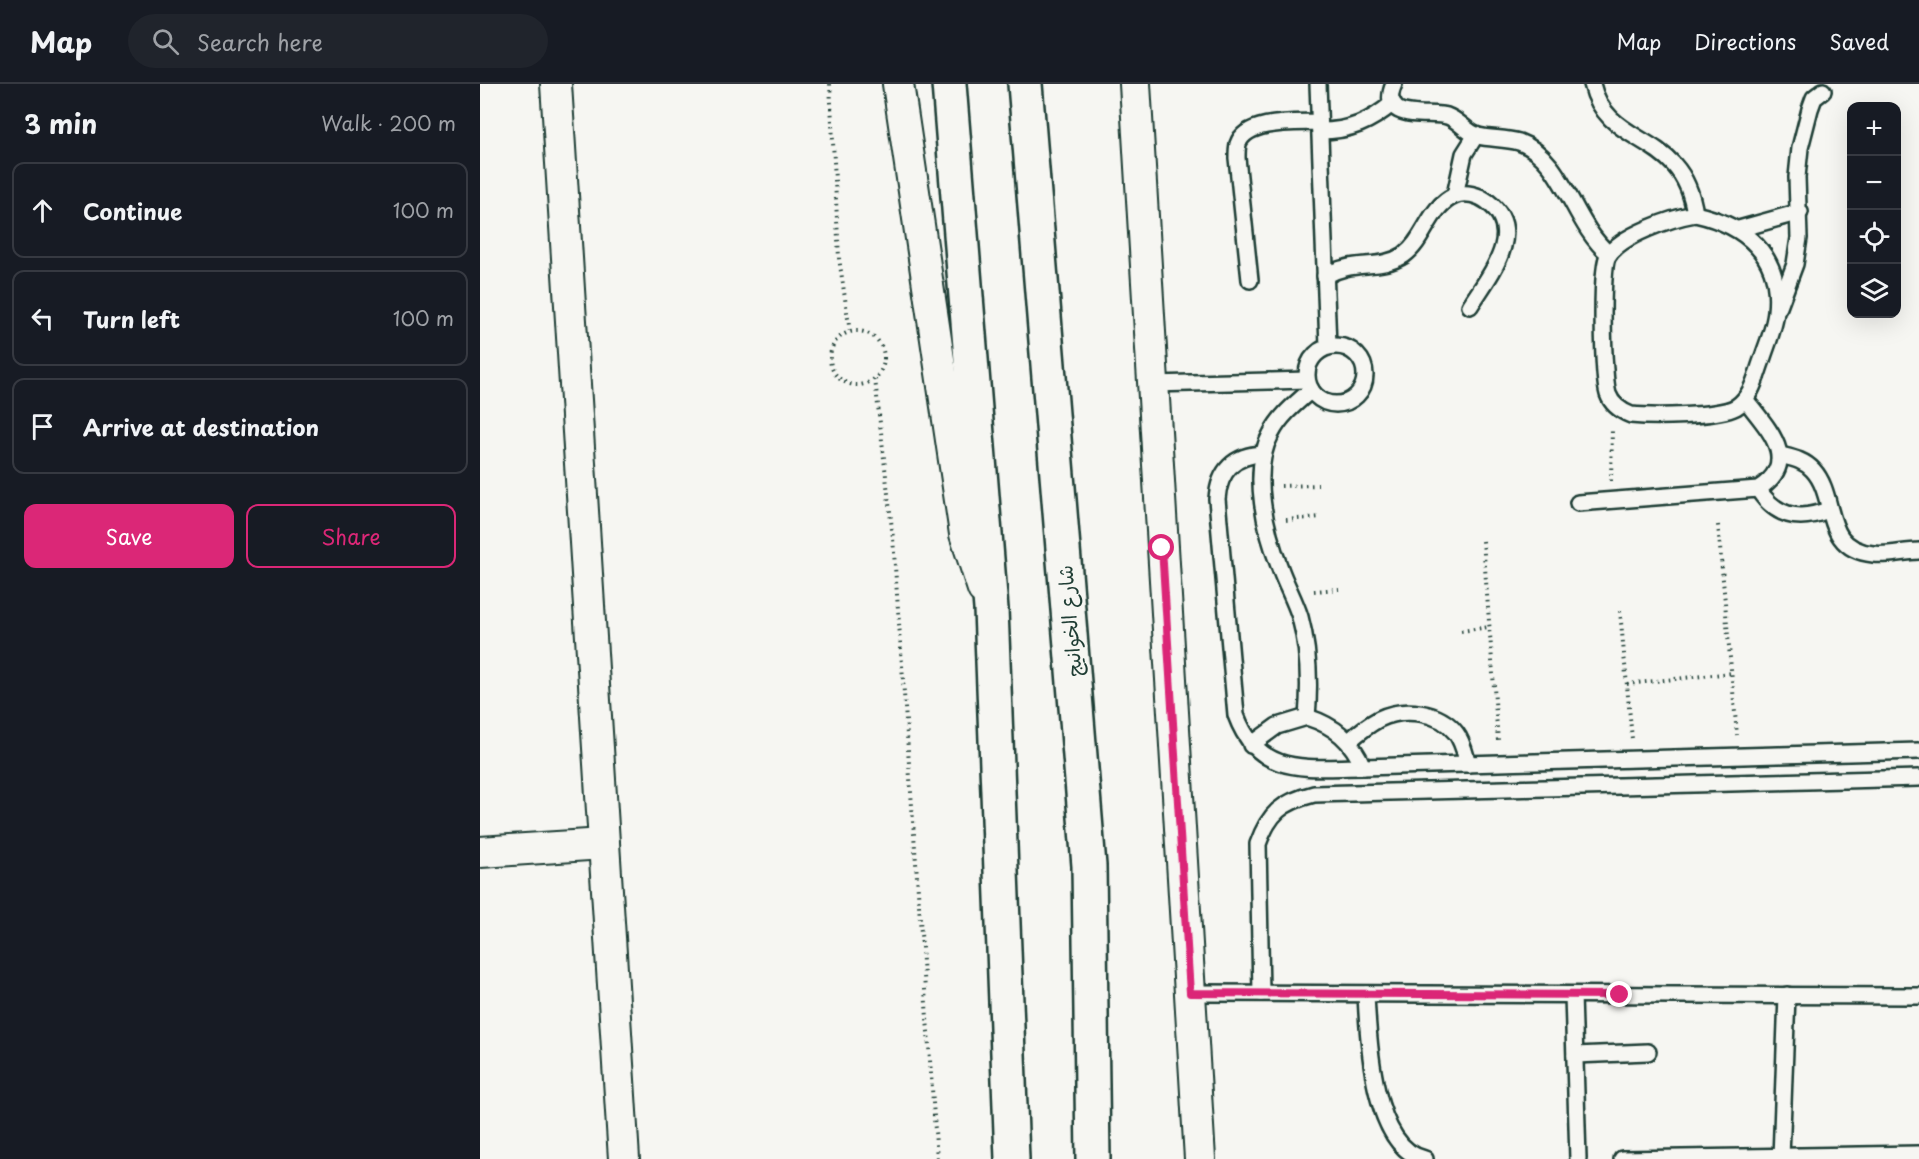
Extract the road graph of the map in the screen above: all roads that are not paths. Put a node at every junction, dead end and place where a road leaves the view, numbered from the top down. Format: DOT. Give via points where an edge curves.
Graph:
graph roads {
  1 [pos="556,84"];
  2 [pos="898,84"];
  3 [pos="949,84"];
  4 [pos="1024,84"];
  5 [pos="1135,84"];
  6 [pos="1318,84"];
  7 [pos="1394,84"];
  8 [pos="1592,84"];
  9 [pos="1823,91"];
  10 [pos="1393,103"];
  11 [pos="1319,127"];
  12 [pos="1476,135"];
  13 [pos="1455,195"];
  14 [pos="1800,212"];
  15 [pos="1695,213"];
  16 [pos="1739,229"];
  17 [pos="1609,254"];
  18 [pos="1325,276"];
  19 [pos="1250,280"];
  20 [pos="1470,306"];
  21 [pos="1776,313"];
  22 [pos="1328,346"];
  23 [pos="1152,384"];
  24 [pos="1309,385"];
  25 [pos="1745,399"];
  26 [pos="1263,454"];
  27 [pos="1780,455"];
  28 [pos="1758,489"];
  29 [pos="1578,503"];
  30 [pos="1828,510"];
  31 [pos="1919,550"];
  32 [pos="990,609"];
  33 [pos="1307,717"];
  34 [pos="1349,741"];
  35 [pos="1251,745"];
  36 [pos="1919,751"];
  37 [pos="1468,764"];
  38 [pos="1363,767"];
  39 [pos="1919,778"];
  40 [pos="604,844"];
  41 [pos="480,852"];
  42 [pos="1190,993"];
  43 [pos="1261,993"];
  44 [pos="1366,994"];
  45 [pos="1573,994"];
  46 [pos="1787,995"];
  47 [pos="1919,996"];
  48 [pos="1648,1052"];
  49 [pos="1575,1055"];
  50 [pos="1919,1154"];
  51 [pos="1781,1158"];
  52 [pos="624,1159"];
  53 [pos="1012,1159"];
  54 [pos="1093,1159"];
  55 [pos="1200,1159"];
  56 [pos="1425,1159"];
  57 [pos="1578,1159"];
  58 [pos="1622,1159"];
  1 -- 40 [label="street"];
  2 -- 32 [label="street" via="965,534"];
  3 -- 32 [label="highway"];
  4 -- 54 [label="highway, شارع الخوانيج" via="1089,866"];
  5 -- 23 [label="street"];
  6 -- 11 [label="lane"];
  7 -- 10 [label="lane"];
  8 -- 15 [label="lane" via="1597,103 1607,117 1654,147 1680,170"];
  9 -- 14 [label="lane" via="1809,109 1800,148"];
  10 -- 11 [label="lane" via="1359,126 1340,131"];
  10 -- 12 [label="lane" via="1406,114 1447,116"];
  11 -- 18 [label="lane"];
  11 -- 19 [label="lane" via="1262,126 1248,131 1238,143"];
  12 -- 13 [label="lane" via="1464,154"];
  12 -- 17 [label="lane" via="1518,142 1538,152 1552,167 1594,241"];
  13 -- 18 [label="lane" via="1436,211 1405,254 1376,265 1348,265"];
  13 -- 20 [label="lane" via="1483,198 1494,206 1506,232 1499,259"];
  14 -- 16 [label="lane"];
  14 -- 21 [label="lane" via="1795,264"];
  15 -- 16 [label="lane"];
  15 -- 17 [label="lane" via="1650,228"];
  16 -- 21 [label="lane" via="1757,244 1770,265 1777,289"];
  17 -- 25 [label="lane" via="1603,276 1607,382 1613,404 1621,411 1642,416 1726,411"];
  18 -- 22 [label="lane"];
  21 -- 25 [label="lane"];
  22 -- 24 [label="lane" via="1311,359"];
  22 -- 24 [label="lane" via="1349,348 1357,355 1363,364 1363,385 1358,394 1339,404 1328,403"];
  23 -- 24 [label="lane"];
  23 -- 42 [label="street"];
  24 -- 26 [label="lane" via="1280,420"];
  25 -- 27 [label="lane" via="1776,441"];
  26 -- 33 [label="lane" via="1263,486 1275,553 1300,617 1307,663"];
  26 -- 35 [label="lane" via="1248,455 1224,471 1217,499 1236,715"];
  27 -- 28 [label="lane" via="1774,475"];
  27 -- 30 [label="lane" via="1797,459 1812,469 1823,484"];
  28 -- 29 [label="lane"];
  28 -- 30 [label="lane" via="1767,503 1796,517 1813,517"];
  30 -- 31 [label="lane" via="1842,540 1856,549 1871,554"];
  32 -- 53 [label="highway"];
  33 -- 34 [label="lane" via="1323,722"];
  33 -- 35 [label="lane" via="1277,726"];
  34 -- 37 [label="lane" via="1380,719 1400,712 1420,712 1440,720 1456,733"];
  34 -- 38 [label="lane"];
  35 -- 38 [label="lane" via="1278,764"];
  36 -- 37 [label="lane"];
  37 -- 38 [label="lane"];
  39 -- 43 [label="lane" via="1314,794 1294,799 1264,825 1258,844"];
  40 -- 41 [label="street"];
  40 -- 52 [label="street"];
  42 -- 43 [label="lane"];
  42 -- 55 [label="street"];
  43 -- 44 [label="lane"];
  44 -- 45 [label="lane"];
  44 -- 56 [label="lane" via="1374,1078 1393,1136 1405,1151"];
  45 -- 46 [label="lane"];
  45 -- 49 [label="lane"];
  46 -- 47 [label="lane"];
  46 -- 51 [label="lane"];
  48 -- 49 [label="lane"];
  49 -- 57 [label="lane"];
  50 -- 51 [label="lane"];
  51 -- 58 [label="lane"];
}
